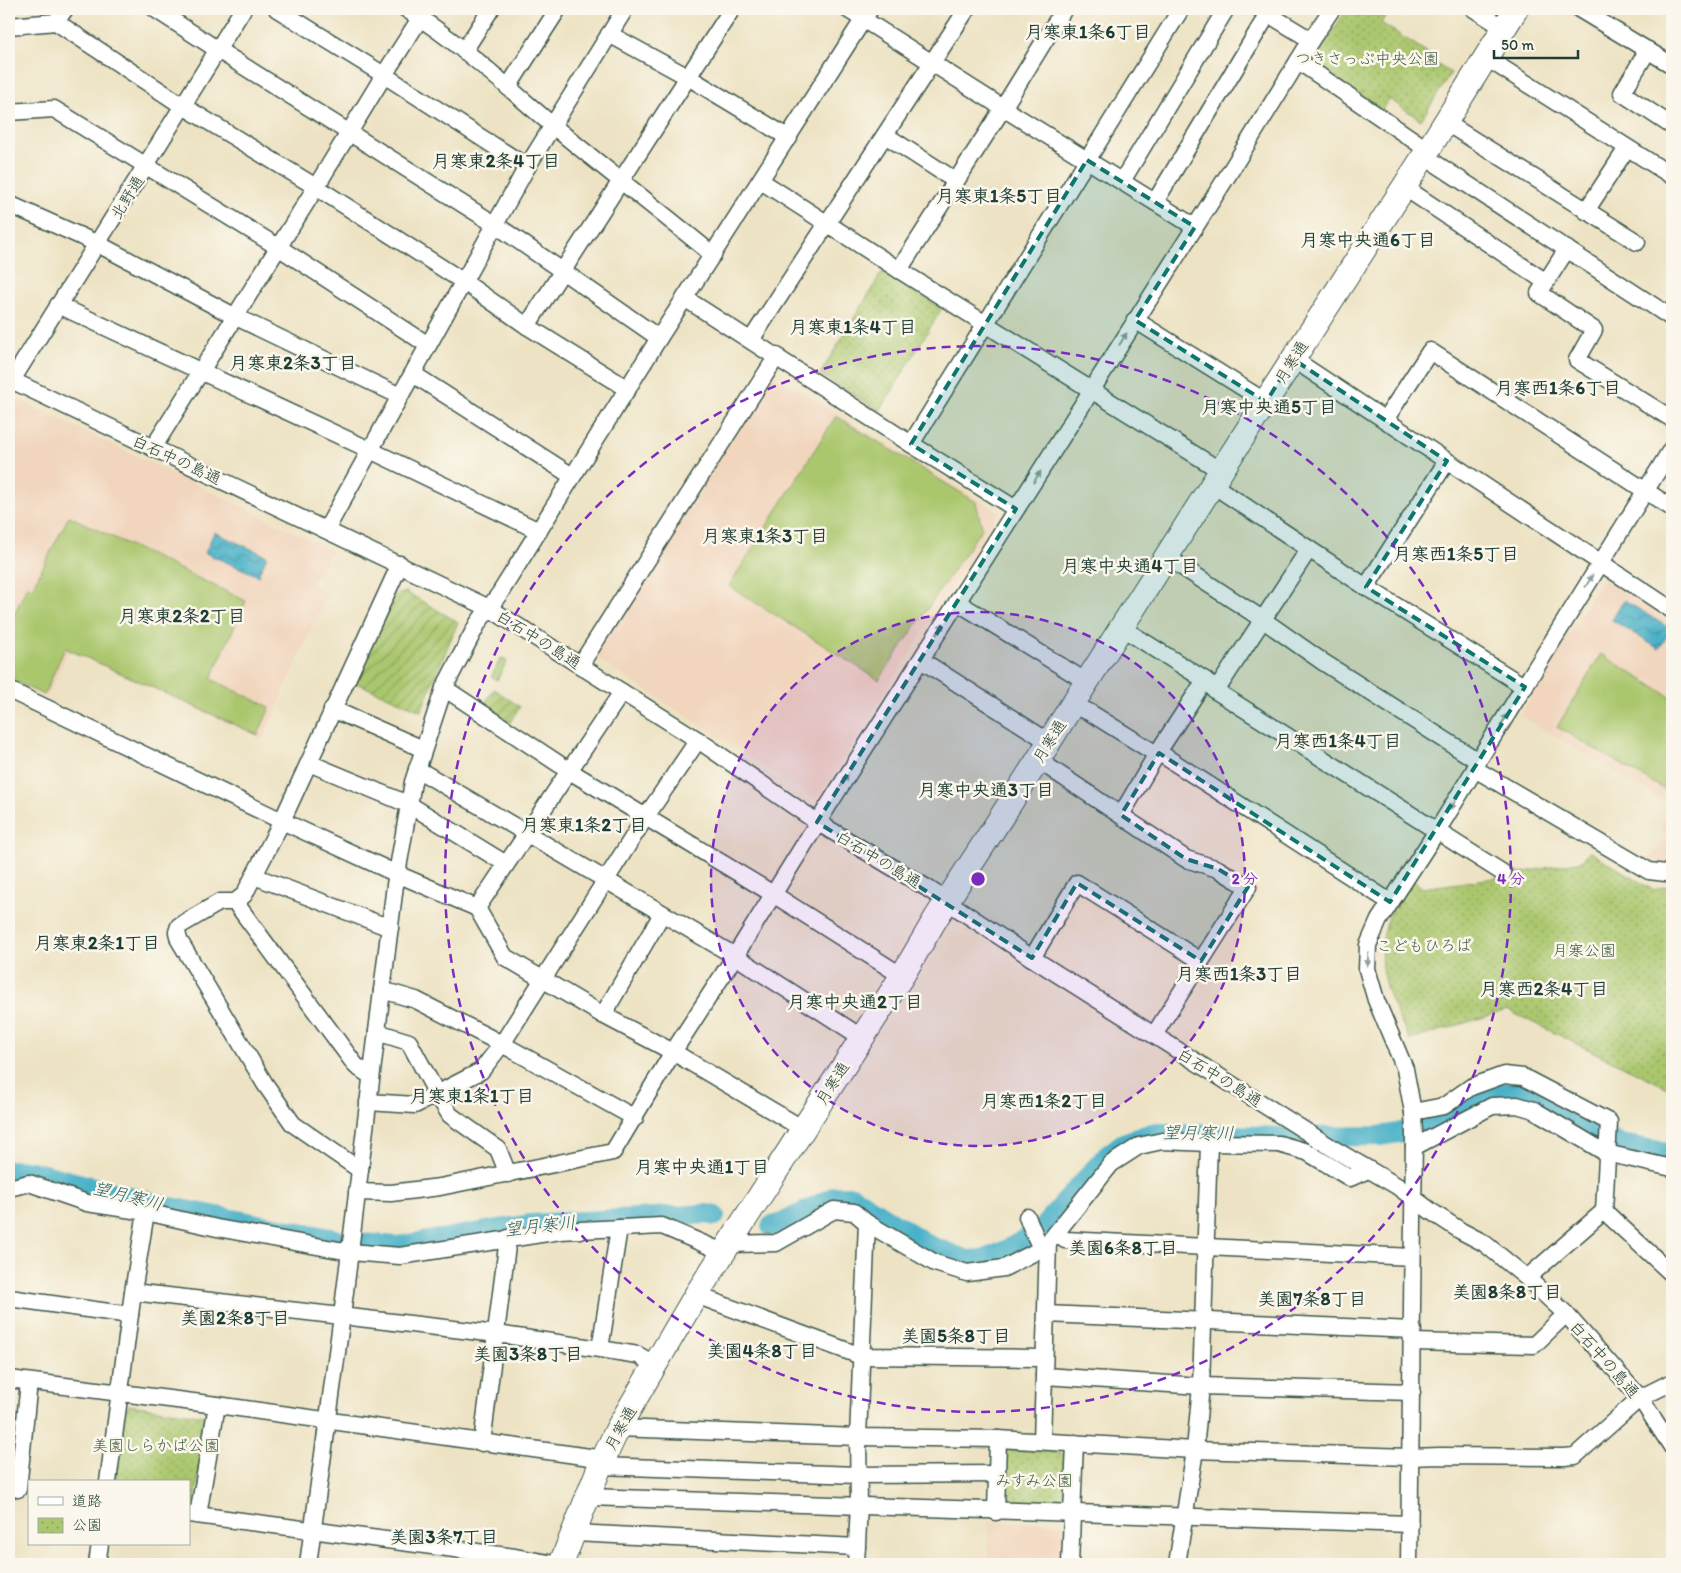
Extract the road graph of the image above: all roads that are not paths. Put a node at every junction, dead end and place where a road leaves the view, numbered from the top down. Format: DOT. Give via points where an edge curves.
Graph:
graph roads {
  1 [pos="155,9"];
  2 [pos="243,9"];
  3 [pos="277,9"];
  4 [pos="406,9"];
  5 [pos="491,9"];
  6 [pos="558,9"];
  7 [pos="625,9"];
  8 [pos="732,9"];
  9 [pos="847,9"];
  10 [pos="967,9"];
  11 [pos="1064,9"];
  12 [pos="1181,9"];
  13 [pos="1226,9"];
  14 [pos="1332,9"];
  15 [pos="1474,9"];
  16 [pos="1579,9"];
  17 [pos="1264,11"];
  18 [pos="424,13"];
  19 [pos="867,14"];
  20 [pos="60,15"];
  21 [pos="1510,18"];
  22 [pos="9,26"];
  23 [pos="609,34"];
  24 [pos="1311,40"];
  25 [pos="218,50"];
  26 [pos="1648,50"];
  27 [pos="464,51"];
  28 [pos="1485,57"];
  29 [pos="1298,61"];
  30 [pos="932,64"];
  31 [pos="1672,64"];
  32 [pos="384,75"];
  33 [pos="688,78"];
  34 [pos="508,87"];
  35 [pos="183,106"];
  36 [pos="1003,108"];
  37 [pos="9,112"];
  38 [pos="1445,122"];
  39 [pos="552,125"];
  40 [pos="1672,126"];
  41 [pos="349,132"];
  42 [pos="885,135"];
  43 [pos="789,138"];
  44 [pos="1627,148"];
  45 [pos="1426,153"];
  46 [pos="1087,160"];
  47 [pos="146,166"];
  48 [pos="527,167"];
  49 [pos="1672,176"];
  50 [pos="622,181"];
  51 [pos="761,181"];
  52 [pos="1122,181"];
  53 [pos="956,182"];
  54 [pos="316,187"];
  55 [pos="1404,187"];
  56 [pos="1155,202"];
  57 [pos="9,204"];
  58 [pos="1586,211"];
  59 [pos="827,224"];
  60 [pos="496,225"];
  61 [pos="1195,227"];
  62 [pos="1636,242"];
  63 [pos="98,244"];
  64 [pos="278,248"];
  65 [pos="1567,249"];
  66 [pos="713,255"];
  67 [pos="899,270"];
  68 [pos="564,272"];
  69 [pos="464,282"];
  70 [pos="1546,282"];
  71 [pos="686,298"];
  72 [pos="58,305"];
  73 [pos="234,316"];
  74 [pos="1672,318"];
  75 [pos="1135,320"];
  76 [pos="986,323"];
  77 [pos="527,326"];
  78 [pos="659,338"];
  79 [pos="751,340"];
  80 [pos="428,345"];
  81 [pos="777,356"];
  82 [pos="1294,359"];
  83 [pos="200,371"];
  84 [pos="413,374"];
  85 [pos="10,382"];
  86 [pos="628,389"];
  87 [pos="1091,390"];
  88 [pos="400,396"];
  89 [pos="1266,402"];
  90 [pos="1672,419"];
  91 [pos="1385,420"];
  92 [pos="911,444"];
  93 [pos="153,448"];
  94 [pos="1672,448"];
  95 [pos="370,450"];
  96 [pos="1447,461"];
  97 [pos="572,476"];
  98 [pos="1217,478"];
  99 [pos="1645,491"];
  100 [pos="1672,508"];
  101 [pos="1016,509"];
  102 [pos="326,530"];
  103 [pos="539,531"];
  104 [pos="1309,549"];
  105 [pos="1167,557"];
  106 [pos="1600,563"];
  107 [pos="400,564"];
  108 [pos="1366,587"];
  109 [pos="957,602"];
  110 [pos="489,608"];
  111 [pos="1672,610"];
  112 [pos="1263,620"];
  113 [pos="1122,628"];
  114 [pos="921,660"];
  115 [pos="581,664"];
  116 [pos="1087,682"];
  117 [pos="1210,686"];
  118 [pos="1525,687"];
  119 [pos="444,688"];
  120 [pos="9,690"];
  121 [pos="622,692"];
  122 [pos="1072,705"];
  123 [pos="332,709"];
  124 [pos="698,740"];
  125 [pos="424,749"];
  126 [pos="1043,751"];
  127 [pos="1158,754"];
  128 [pos="309,762"];
  129 [pos="1477,765"];
  130 [pos="417,769"];
  131 [pos="568,770"];
  132 [pos="410,805"];
  133 [pos="1121,815"];
  134 [pos="645,818"];
  135 [pos="282,821"];
  136 [pos="818,822"];
  137 [pos="1437,831"];
  138 [pos="526,834"];
  139 [pos="506,864"];
  140 [pos="1672,872"];
  141 [pos="397,874"];
  142 [pos="1503,874"];
  143 [pos="254,876"];
  144 [pos="605,880"];
  145 [pos="773,894"];
  146 [pos="947,901"];
  147 [pos="235,902"];
  148 [pos="1390,902"];
  149 [pos="477,908"];
  150 [pos="662,914"];
  151 [pos="390,928"];
  152 [pos="735,956"];
  153 [pos="1032,958"];
  154 [pos="1201,961"];
  155 [pos="902,976"];
  156 [pos="543,979"];
  157 [pos="382,990"];
  158 [pos="603,1015"];
  159 [pos="377,1032"];
  160 [pos="1154,1035"];
  161 [pos="861,1037"];
  162 [pos="502,1044"];
  163 [pos="673,1052"];
  164 [pos="371,1076"];
  165 [pos="437,1094"];
  166 [pos="368,1102"];
  167 [pos="635,1118"];
  168 [pos="1414,1128"];
  169 [pos="803,1129"];
  170 [pos="1209,1144"];
  171 [pos="1607,1149"];
  172 [pos="1672,1168"];
  173 [pos="360,1170"];
  174 [pos="1368,1170"];
  175 [pos="508,1174"];
  176 [pos="9,1188"];
  177 [pos="357,1192"];
  178 [pos="1414,1198"];
  179 [pos="1604,1211"];
  180 [pos="146,1212"];
  181 [pos="1027,1218"];
  182 [pos="867,1223"];
  183 [pos="619,1228"];
  184 [pos="508,1238"];
  185 [pos="1045,1241"];
  186 [pos="1205,1246"];
  187 [pos="725,1248"];
  188 [pos="350,1252"];
  189 [pos="1412,1257"];
  190 [pos="1671,1272"];
  191 [pos="1527,1278"];
  192 [pos="133,1292"];
  193 [pos="696,1295"];
  194 [pos="9,1298"];
  195 [pos="130,1314"];
  196 [pos="1046,1314"];
  197 [pos="1566,1314"];
  198 [pos="342,1316"];
  199 [pos="1204,1320"];
  200 [pos="497,1334"];
  201 [pos="1413,1336"];
  202 [pos="600,1348"];
  203 [pos="861,1356"];
  204 [pos="1044,1358"];
  205 [pos="656,1365"];
  206 [pos="1044,1376"];
  207 [pos="9,1380"];
  208 [pos="29,1382"];
  209 [pos="1672,1382"];
  210 [pos="1201,1386"];
  211 [pos="120,1392"];
  212 [pos="1412,1392"];
  213 [pos="1640,1398"];
  214 [pos="217,1405"];
  215 [pos="326,1421"];
  216 [pos="618,1428"];
  217 [pos="858,1437"];
  218 [pos="998,1439"];
  219 [pos="1042,1441"];
  220 [pos="482,1443"];
  221 [pos="1075,1443"];
  222 [pos="1672,1447"];
  223 [pos="1195,1450"];
  224 [pos="1409,1457"];
  225 [pos="602,1462"];
  226 [pos="997,1474"];
  227 [pos="858,1475"];
  228 [pos="108,1480"];
  229 [pos="18,1489"];
  230 [pos="588,1498"];
  231 [pos="859,1506"];
  232 [pos="996,1512"];
  233 [pos="1071,1513"];
  234 [pos="193,1515"];
  235 [pos="1184,1516"];
  236 [pos="1410,1524"];
  237 [pos="312,1530"];
  238 [pos="574,1533"];
  239 [pos="100,1546"];
  240 [pos="857,1547"];
  241 [pos="97,1564"];
  242 [pos="308,1564"];
  243 [pos="554,1564"];
  244 [pos="561,1564"];
  245 [pos="856,1564"];
  246 [pos="1070,1564"];
  247 [pos="1177,1564"];
  248 [pos="1409,1564"];
  1 -- 25 [label="street"];
  2 -- 25 [label="street, 北野通"];
  3 -- 32 [label="street"];
  4 -- 18 [label="street"];
  5 -- 27 [label="street"];
  6 -- 34 [label="street"];
  7 -- 23 [label="street"];
  8 -- 33 [label="street"];
  9 -- 19 [label="street"];
  10 -- 30 [label="street"];
  11 -- 36 [label="street"];
  12 -- 46 [label="street"];
  13 -- 52 [label="street"];
  14 -- 24 [label="street"];
  15 -- 21 [label="street"];
  16 -- 26 [label="street"];
  17 -- 24 [label="street"];
  17 -- 56 [label="street"];
  18 -- 27 [label="street"];
  18 -- 32 [label="street"];
  19 -- 30 [label="street"];
  19 -- 43 [label="street"];
  20 -- 22 [label="street"];
  20 -- 35 [label="street"];
  21 -- 28 [label="highway, 月寒通"];
  23 -- 33 [label="street"];
  23 -- 39 [label="street"];
  24 -- 29 [label="street"];
  25 -- 35 [label="street, 北野通"];
  25 -- 41 [label="street"];
  26 -- 31 [label="street"];
  26 -- 40 [label="street" via="1622,93"];
  27 -- 34 [label="street"];
  28 -- 38 [label="highway, 月寒通"];
  28 -- 44 [label="street"];
  29 -- 45 [label="street"];
  29 -- 61 [label="street"];
  30 -- 36 [label="street"];
  30 -- 42 [label="street"];
  32 -- 41 [label="street"];
  32 -- 48 [label="street"];
  33 -- 43 [label="street"];
  33 -- 50 [label="street"];
  34 -- 39 [label="street"];
  35 -- 47 [label="street, 北野通"];
  35 -- 54 [label="street"];
  36 -- 46 [label="street"];
  36 -- 53 [label="street"];
  37 -- 47 [label="street" via="54,108"];
  38 -- 45 [label="highway, 月寒通"];
  38 -- 58 [label="street"];
  39 -- 48 [label="street"];
  39 -- 50 [label="street"];
  41 -- 54 [label="street"];
  41 -- 60 [label="street"];
  42 -- 53 [label="street"];
  42 -- 59 [label="street"];
  43 -- 51 [label="street"];
  44 -- 49 [label="street"];
  44 -- 58 [label="street"];
  45 -- 55 [label="highway, 月寒通"];
  45 -- 65 [label="street"];
  46 -- 52 [label="street"];
  46 -- 76 [label="street"];
  47 -- 63 [label="street, 北野通"];
  47 -- 64 [label="street"];
  48 -- 60 [label="street"];
  50 -- 66 [label="street"];
  50 -- 68 [label="street"];
  51 -- 59 [label="street"];
  51 -- 66 [label="street"];
  52 -- 56 [label="street"];
  53 -- 67 [label="street"];
  54 -- 64 [label="street"];
  54 -- 69 [label="street"];
  55 -- 70 [label="street"];
  55 -- 82 [label="highway, 月寒通"];
  56 -- 61 [label="street"];
  57 -- 63 [label="street"];
  58 -- 62 [label="street"];
  59 -- 67 [label="street"];
  59 -- 79 [label="street"];
  60 -- 68 [label="street"];
  60 -- 69 [label="street"];
  61 -- 75 [label="street"];
  63 -- 72 [label="street, 北野通"];
  63 -- 73 [label="street"];
  64 -- 73 [label="street"];
  64 -- 80 [label="street"];
  65 -- 70 [label="street"];
  65 -- 74 [label="street"];
  66 -- 71 [label="street"];
  67 -- 76 [label="street"];
  68 -- 77 [label="street"];
  68 -- 78 [label="street"];
  69 -- 77 [label="street"];
  69 -- 80 [label="street"];
  70 -- 90 [label="street" via="1539,293 1594,330 1577,360"];
  71 -- 78 [label="street"];
  71 -- 79 [label="street"];
  72 -- 83 [label="street"];
  72 -- 85 [label="street, 北野通"];
  73 -- 83 [label="street"];
  73 -- 88 [label="street"];
  87 -- 75 [label="street, one-way"];
  75 -- 89 [label="street"];
  76 -- 87 [label="street"];
  76 -- 92 [label="street"];
  77 -- 86 [label="street"];
  78 -- 86 [label="street"];
  79 -- 81 [label="street"];
  80 -- 84 [label="street"];
  81 -- 92 [label="street"];
  81 -- 115 [label="street"];
  82 -- 89 [label="highway, 月寒通"];
  82 -- 91 [label="street"];
  83 -- 93 [label="street"];
  83 -- 95 [label="street"];
  84 -- 88 [label="street"];
  84 -- 97 [label="street"];
  85 -- 93 [label="street, 白石中の島通"];
  86 -- 97 [label="street"];
  87 -- 98 [label="street"];
  101 -- 87 [label="street, one-way"];
  88 -- 95 [label="street"];
  89 -- 98 [label="highway, 月寒通"];
  91 -- 96 [label="street"];
  91 -- 99 [label="street" via="1430,351"];
  92 -- 101 [label="street"];
  93 -- 102 [label="street, 白石中の島通"];
  94 -- 99 [label="street"];
  95 -- 102 [label="street"];
  95 -- 103 [label="street"];
  96 -- 106 [label="street"];
  96 -- 108 [label="street"];
  97 -- 103 [label="street"];
  98 -- 104 [label="street"];
  98 -- 105 [label="highway, 月寒通"];
  99 -- 100 [label="street"];
  99 -- 106 [label="street"];
  101 -- 109 [label="street"];
  102 -- 107 [label="street, 白石中の島通"];
  103 -- 110 [label="street"];
  104 -- 108 [label="street"];
  104 -- 112 [label="street"];
  105 -- 112 [label="street"];
  105 -- 113 [label="highway, 月寒通"];
  106 -- 111 [label="street"];
  118 -- 106 [label="street, one-way"];
  107 -- 110 [label="street, 白石中の島通"];
  107 -- 123 [label="street"];
  108 -- 118 [label="street"];
  114 -- 109 [label="street, one-way"];
  109 -- 116 [label="street"];
  110 -- 115 [label="street, 白石中の島通"];
  110 -- 119 [label="street"];
  112 -- 117 [label="street"];
  112 -- 129 [label="street"];
  113 -- 116 [label="highway, 月寒通"];
  113 -- 117 [label="street"];
  114 -- 126 [label="street"];
  136 -- 114 [label="street, one-way"];
  115 -- 121 [label="street, 白石中の島通"];
  116 -- 122 [label="highway, 月寒通"];
  117 -- 127 [label="street"];
  117 -- 137 [label="street"];
  129 -- 118 [label="street, one-way"];
  119 -- 125 [label="street"];
  119 -- 131 [label="street"];
  120 -- 135 [label="street"];
  121 -- 124 [label="street, 白石中の島通"];
  121 -- 131 [label="street"];
  122 -- 126 [label="highway, 月寒通"];
  122 -- 127 [label="street"];
  123 -- 125 [label="street"];
  123 -- 128 [label="street"];
  124 -- 134 [label="street"];
  124 -- 136 [label="street, 白石中の島通"];
  125 -- 130 [label="street"];
  126 -- 133 [label="street"];
  126 -- 146 [label="highway, 月寒通"];
  127 -- 133 [label="street"];
  127 -- 148 [label="street"];
  128 -- 132 [label="street"];
  128 -- 135 [label="street"];
  129 -- 137 [label="street, one-way"];
  129 -- 140 [label="street" via="1649,871"];
  130 -- 132 [label="street"];
  130 -- 138 [label="street"];
  131 -- 134 [label="street"];
  131 -- 138 [label="street"];
  132 -- 139 [label="street"];
  132 -- 141 [label="street"];
  133 -- 154 [label="street" via="1186,859 1218,869 1248,887"];
  134 -- 144 [label="street"];
  134 -- 145 [label="street"];
  135 -- 141 [label="street"];
  135 -- 143 [label="street"];
  136 -- 145 [label="street"];
  136 -- 146 [label="street, 白石中の島通"];
  137 -- 142 [label="street"];
  137 -- 148 [label="street"];
  138 -- 139 [label="street"];
  138 -- 144 [label="street"];
  139 -- 149 [label="street"];
  141 -- 149 [label="street"];
  141 -- 151 [label="street"];
  143 -- 147 [label="street" via="244,895"];
  143 -- 151 [label="street"];
  144 -- 150 [label="street"];
  144 -- 156 [label="street"];
  145 -- 152 [label="street"];
  145 -- 155 [label="street"];
  146 -- 153 [label="street, 白石中の島通"];
  146 -- 155 [label="highway, 月寒通"];
  147 -- 164 [label="street" via="356,1066"];
  147 -- 173 [label="street" via="220,902 179,926 179,940 265,1084 293,1124"];
  148 -- 168 [label="street, one-way" via="1368,945 1367,969 1376,1000 1405,1069"];
  149 -- 156 [label="street" via="505,957"];
  150 -- 152 [label="street"];
  150 -- 158 [label="street"];
  151 -- 157 [label="street"];
  152 -- 161 [label="street"];
  152 -- 163 [label="street"];
  153 -- 154 [label="street" via="1077,882"];
  153 -- 160 [label="street, 白石中の島通"];
  154 -- 160 [label="street"];
  155 -- 161 [label="highway, 月寒通"];
  156 -- 158 [label="street"];
  156 -- 162 [label="street"];
  157 -- 159 [label="street"];
  157 -- 162 [label="street" via="416,1000"];
  158 -- 163 [label="street"];
  159 -- 164 [label="street"];
  159 -- 165 [label="street" via="409,1042"];
  160 -- 174 [label="street, 白石中の島通"];
  161 -- 169 [label="highway, 月寒通"];
  162 -- 165 [label="street" via="481,1071"];
  162 -- 167 [label="street"];
  163 -- 167 [label="street"];
  163 -- 169 [label="street"];
  164 -- 166 [label="street"];
  165 -- 166 [label="street" via="415,1105"];
  165 -- 175 [label="street" via="450,1115 498,1149"];
  166 -- 173 [label="street"];
  167 -- 175 [label="street" via="613,1152"];
  168 -- 171 [label="street" via="1492,1106 1518,1105 1534,1110"];
  168 -- 171 [label="street" via="1471,1087 1504,1075 1522,1077 1609,1122"];
  168 -- 178 [label="street"];
  169 -- 187 [label="highway, 月寒通"];
  170 -- 174 [label="street" via="1279,1144 1307,1152 1350,1178"];
  170 -- 185 [label="street" via="1162,1141 1139,1146 1111,1164"];
  170 -- 186 [label="street"];
  171 -- 172 [label="street"];
  171 -- 179 [label="street"];
  173 -- 177 [label="street"];
  174 -- 178 [label="street, 白石中の島通"];
  175 -- 177 [label="street" via="391,1193"];
  176 -- 180 [label="street" via="29,1183 87,1203"];
  177 -- 188 [label="street"];
  178 -- 189 [label="street"];
  178 -- 191 [label="street, 白石中の島通" via="1484,1243"];
  179 -- 190 [label="street"];
  179 -- 191 [label="street"];
  180 -- 188 [label="street"];
  180 -- 192 [label="street"];
  181 -- 185 [label="street"];
  182 -- 185 [label="street" via="935,1263 967,1273 1004,1268"];
  182 -- 187 [label="street" via="854,1212 834,1210 776,1243"];
  182 -- 203 [label="street"];
  183 -- 184 [label="street"];
  183 -- 187 [label="street" via="662,1226"];
  183 -- 202 [label="street"];
  184 -- 188 [label="street" via="400,1256"];
  184 -- 200 [label="street"];
  185 -- 186 [label="street"];
  185 -- 196 [label="street"];
  186 -- 189 [label="street"];
  186 -- 199 [label="street"];
  187 -- 193 [label="highway, 月寒通"];
  188 -- 198 [label="street"];
  189 -- 201 [label="street"];
  191 -- 197 [label="street, 白石中の島通"];
  192 -- 195 [label="street"];
  192 -- 198 [label="street"];
  193 -- 203 [label="street"];
  193 -- 205 [label="highway, 月寒通"];
  194 -- 195 [label="street"];
  195 -- 211 [label="street"];
  196 -- 199 [label="street"];
  196 -- 204 [label="street"];
  197 -- 201 [label="street" via="1534,1345"];
  197 -- 213 [label="street, 白石中の島通"];
  198 -- 200 [label="street"];
  198 -- 215 [label="street"];
  199 -- 201 [label="street"];
  199 -- 210 [label="street"];
  200 -- 202 [label="street"];
  200 -- 220 [label="street"];
  201 -- 212 [label="street"];
  202 -- 205 [label="street" via="638,1355"];
  203 -- 204 [label="street"];
  203 -- 217 [label="street"];
  204 -- 206 [label="street"];
  205 -- 216 [label="highway, 月寒通"];
  206 -- 210 [label="street"];
  206 -- 219 [label="street"];
  207 -- 208 [label="street"];
  208 -- 211 [label="street"];
  208 -- 229 [label="street"];
  209 -- 213 [label="street"];
  210 -- 212 [label="street"];
  210 -- 223 [label="street"];
  211 -- 214 [label="street"];
  211 -- 228 [label="street"];
  212 -- 224 [label="street"];
  213 -- 222 [label="street, 白石中の島通"];
  213 -- 224 [label="street" via="1575,1456"];
  214 -- 215 [label="street"];
  214 -- 234 [label="street"];
  215 -- 220 [label="street"];
  215 -- 237 [label="street"];
  216 -- 217 [label="street"];
  216 -- 225 [label="highway, 月寒通"];
  217 -- 218 [label="street"];
  217 -- 227 [label="street"];
  218 -- 219 [label="street"];
  218 -- 226 [label="street"];
  219 -- 221 [label="street"];
  220 -- 225 [label="street"];
  221 -- 223 [label="street"];
  221 -- 233 [label="street"];
  223 -- 224 [label="street"];
  223 -- 235 [label="street"];
  224 -- 236 [label="street"];
  225 -- 227 [label="street"];
  225 -- 230 [label="highway, 月寒通"];
  226 -- 227 [label="street"];
  226 -- 232 [label="street"];
  227 -- 231 [label="street"];
  230 -- 231 [label="street"];
  230 -- 238 [label="highway, 月寒通"];
  231 -- 232 [label="street"];
  231 -- 240 [label="street"];
  232 -- 233 [label="street"];
  233 -- 235 [label="street"];
  233 -- 246 [label="street"];
  234 -- 237 [label="street"];
  235 -- 236 [label="street"];
  235 -- 247 [label="street"];
  236 -- 248 [label="street"];
  237 -- 242 [label="street"];
  237 -- 243 [label="street"];
  238 -- 240 [label="street"];
  238 -- 244 [label="highway, 月寒通"];
  239 -- 241 [label="street"];
  240 -- 245 [label="street"];
}
